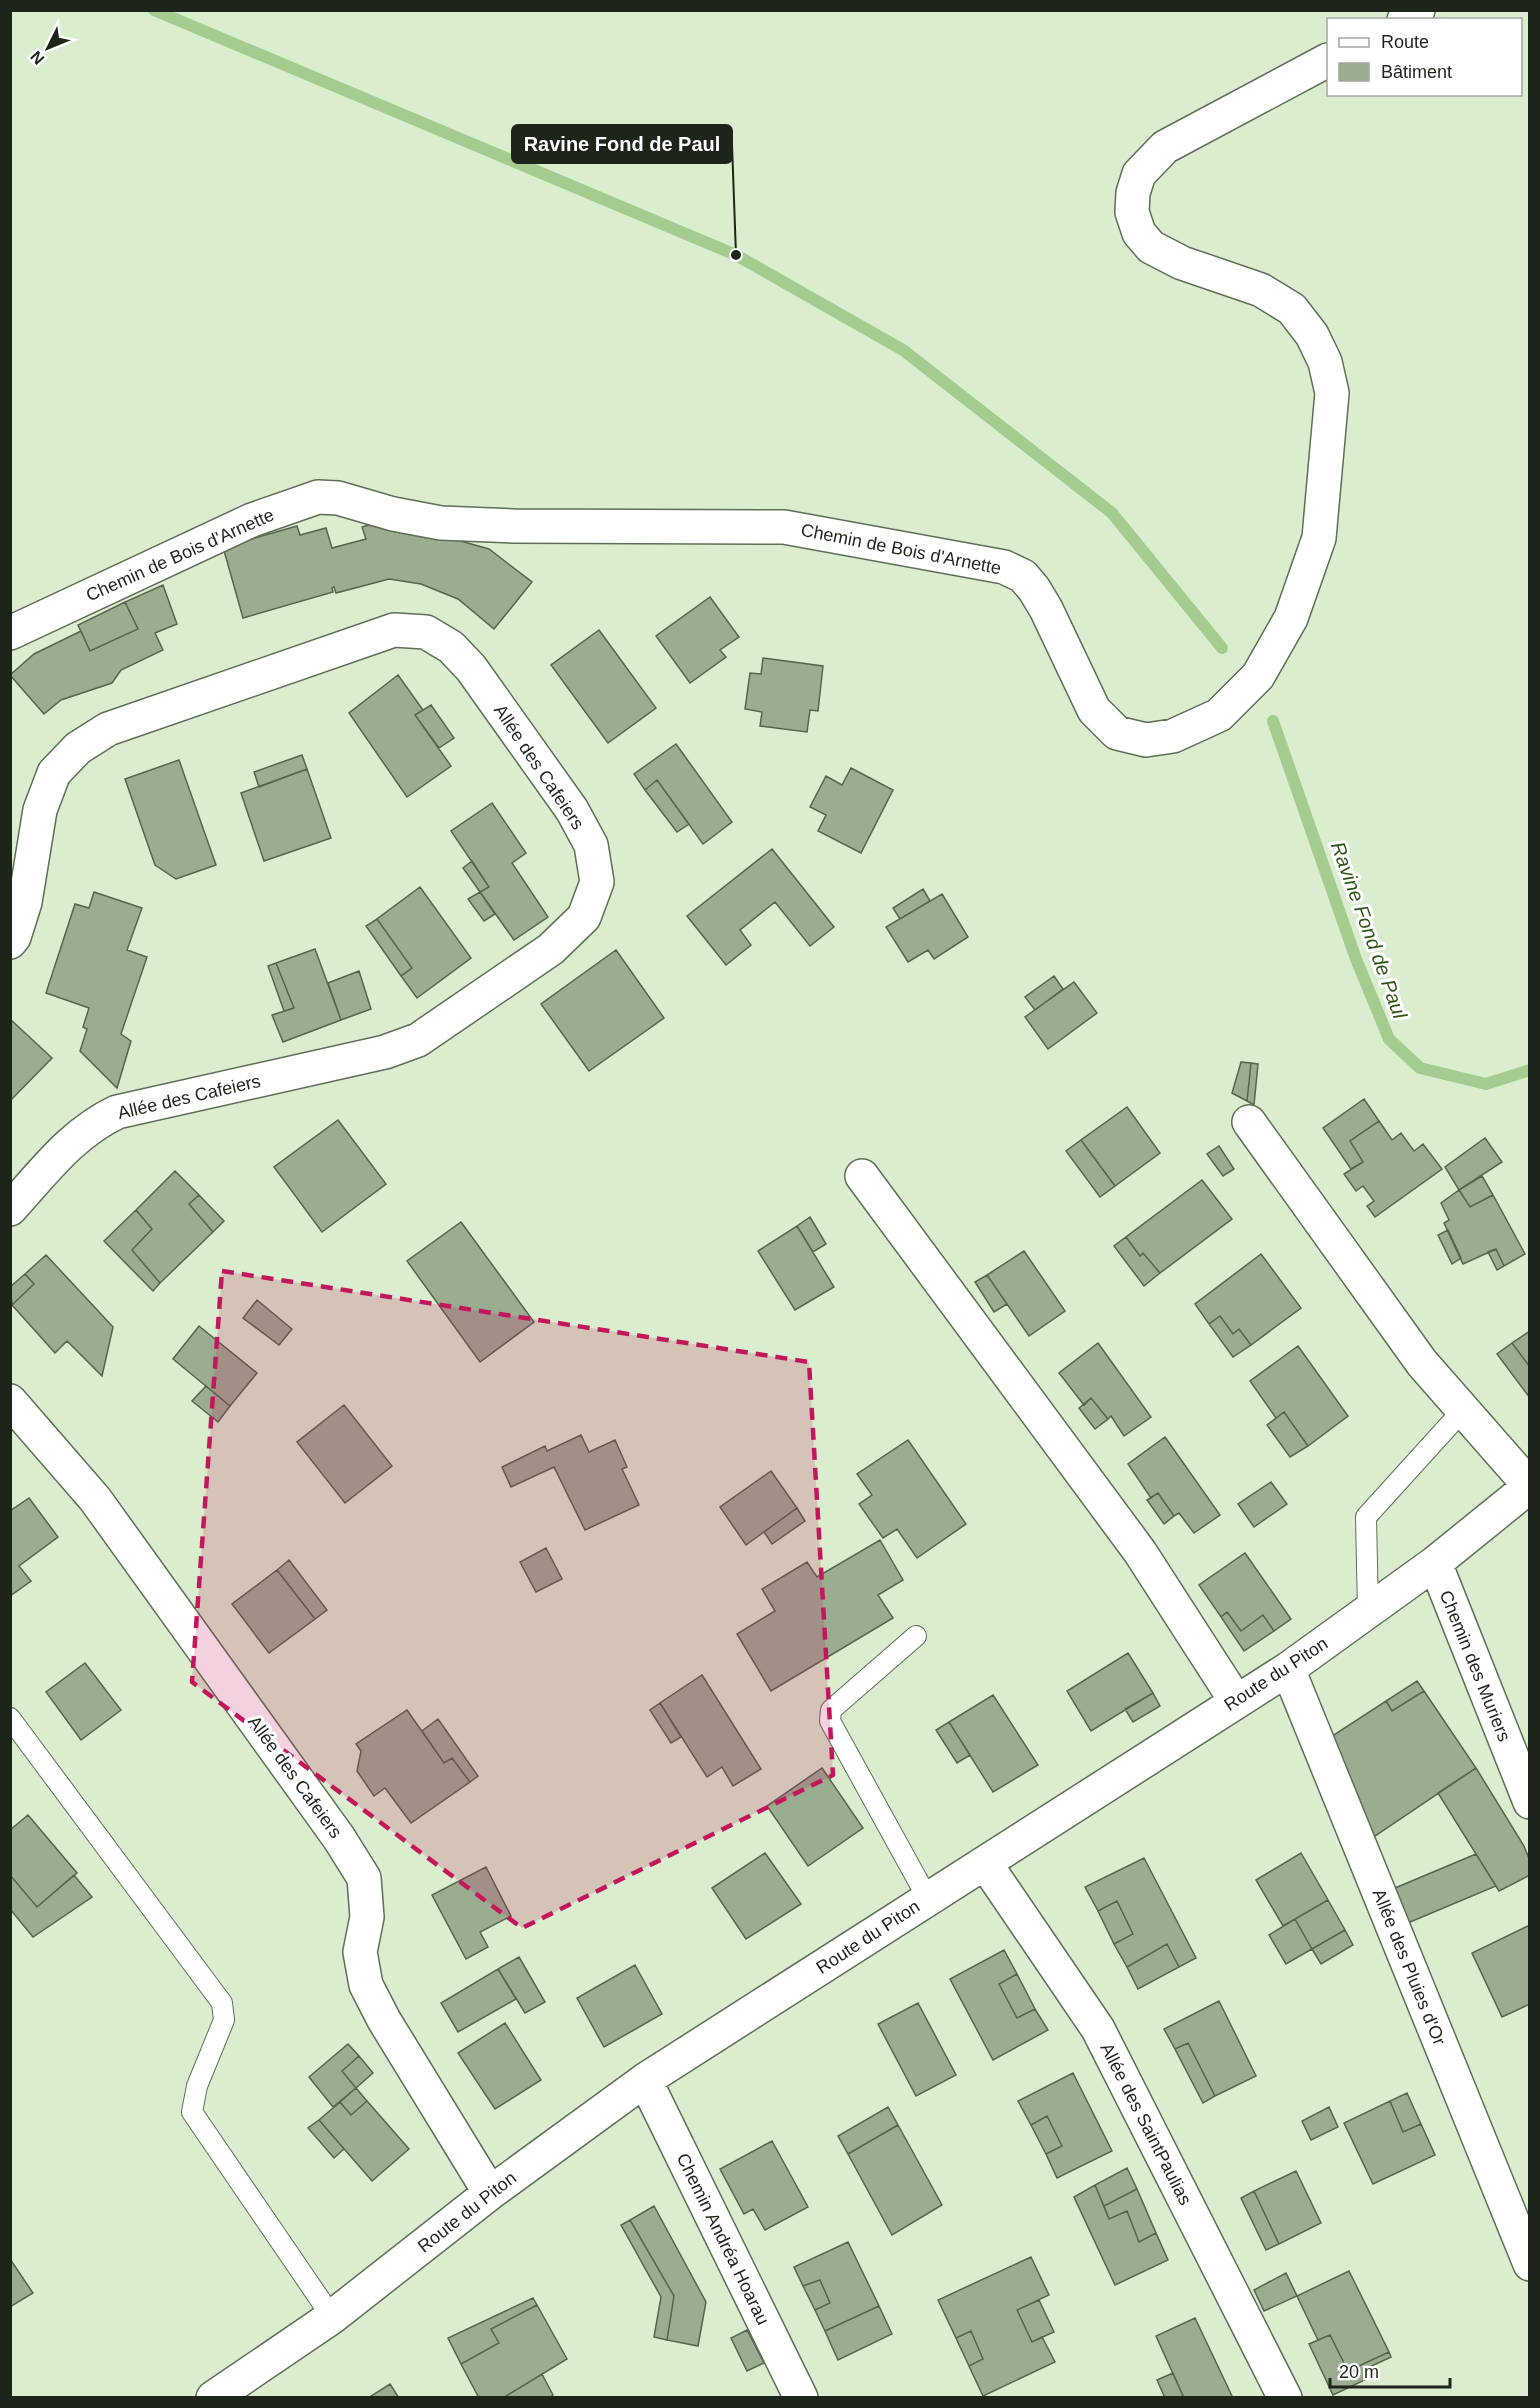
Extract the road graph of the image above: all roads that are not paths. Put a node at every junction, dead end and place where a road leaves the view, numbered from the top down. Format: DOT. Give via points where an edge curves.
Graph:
graph roads {
  1 [pos="1327,61"];
  2 [pos="10,633"];
  3 [pos="10,942"];
  4 [pos="1248,1122"];
  5 [pos="862,1176"];
  6 [pos="10,1209"];
  7 [pos="10,1401"];
  8 [pos="1463,1410"];
  9 [pos="1530,1486"];
  10 [pos="1434,1563"];
  11 [pos="1368,1611"];
  12 [pos="916,1636"];
  13 [pos="1288,1669"];
  14 [pos="1236,1701"];
  15 [pos="10,1718"];
  16 [pos="1530,1802"];
  17 [pos="985,1863"];
  18 [pos="928,1899"];
  19 [pos="645,2080"];
  20 [pos="490,2193"];
  21 [pos="1530,2264"];
  22 [pos="332,2317"];
  23 [pos="213,2397"];
  24 [pos="801,2397"];
  25 [pos="1285,2397"];
  1 -- 2 [label="street, Chemin de Bois d'Arnette" via="1165,147 1139,174 1133,193 1132,212 1139,233 1151,247 1182,263 1261,290 1292,309 1317,344 1332,393 1318,538 1291,618 1257,676 1219,715 1173,736 1146,740 1117,733 1094,710 1046,609 1023,576 1004,567 784,526 514,526 441,522 393,514 338,498 318,497 252,520"];
  3 -- 6 [label="street, Allée des Cafeiers" via="26,902 40,810 54,774 78,748 108,729 394,630 426,632 451,647 471,668 572,810 591,845 597,882 584,917 551,949 418,1040 385,1052 117,1112 77,1135"];
  4 -- 8 [label="street" via="1422,1363"];
  5 -- 14 [label="street" via="1140,1552"];
  7 -- 20 [label="street, Allée des Cafeiers" via="95,1499 364,1878 367,1917 360,1952 366,1984"];
  8 -- 9 [label="street"];
  8 -- 11 [label="lane" via="1366,1517"];
  9 -- 10 [label="street, Route du Piton"];
  10 -- 11 [label="street, Route du Piton"];
  10 -- 16 [label="street, Chemin des Muriers"];
  11 -- 13 [label="street, Route du Piton"];
  12 -- 18 [label="lane" via="829,1715"];
  13 -- 14 [label="street, Route du Piton"];
  13 -- 21 [label="street, Allée des Pluies d'Or"];
  14 -- 17 [label="street, Route du Piton"];
  15 -- 22 [label="lane" via="222,2003 225,2020 196,2086 192,2112"];
  17 -- 18 [label="street, Route du Piton"];
  17 -- 25 [label="street, Allée des SaintPaulias" via="1098,2029"];
  18 -- 19 [label="street, Route du Piton"];
  19 -- 20 [label="street, Route du Piton"];
  19 -- 24 [label="street, Chemin Andréa Hoarau"];
  20 -- 22 [label="street, Route du Piton"];
  22 -- 23 [label="street, Route du Piton"];
}
